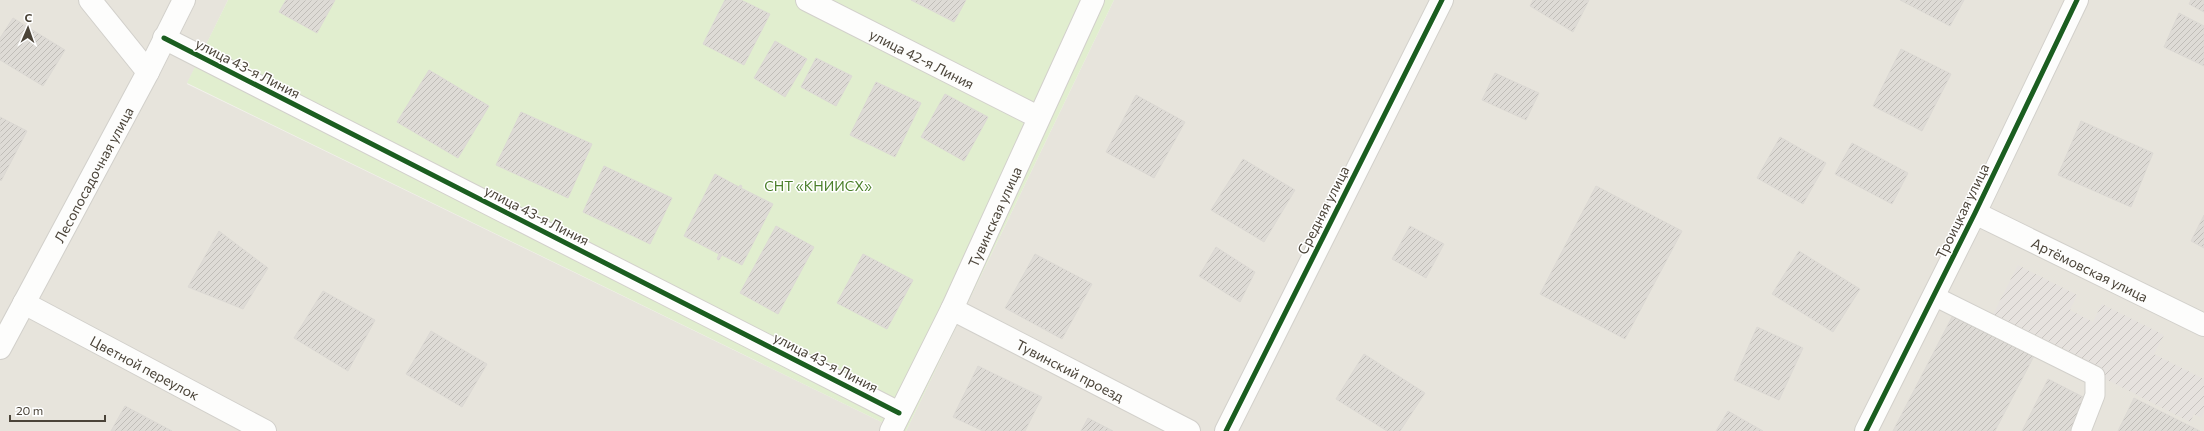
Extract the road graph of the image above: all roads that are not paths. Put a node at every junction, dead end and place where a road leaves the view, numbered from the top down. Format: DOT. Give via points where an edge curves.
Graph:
graph roads {
  1 [pos="90,0"];
  2 [pos="184,0"];
  3 [pos="807,0"];
  4 [pos="1093,0"];
  5 [pos="1442,0"];
  6 [pos="2077,0"];
  7 [pos="164,38"];
  8 [pos="148,72"];
  9 [pos="1038,117"];
  10 [pos="1975,213"];
  11 [pos="1934,296"];
  12 [pos="24,303"];
  13 [pos="952,309"];
  14 [pos="2204,325"];
  15 [pos="0,348"];
  16 [pos="895,422"];
  17 [pos="266,431"];
  18 [pos="1189,431"];
  19 [pos="1226,431"];
  20 [pos="1866,431"];
  21 [pos="2081,431"];
  1 -- 8 [label="street"];
  2 -- 7 [label="street, Лесопосадочная улица"];
  3 -- 9 [label="street, улица 42-я Линия"];
  4 -- 9 [label="street, Тувинская улица"];
  5 -- 19 [label="street, Средняя улица"];
  6 -- 10 [label="street, Троицкая улица"];
  7 -- 8 [label="street, Лесопосадочная улица"];
  7 -- 16 [label="street, улица 43-я Линия"];
  8 -- 12 [label="street, Лесопосадочная улица"];
  9 -- 13 [label="street, Тувинская улица"];
  10 -- 11 [label="street, Троицкая улица"];
  10 -- 14 [label="street, Артёмовская улица"];
  11 -- 20 [label="street, Троицкая улица"];
  11 -- 21 [label="lane" via="2095,376 2095,395"];
  12 -- 15 [label="street, Лесопосадочная улица"];
  12 -- 17 [label="street, Цветной переулок"];
  13 -- 16 [label="street, Тувинская улица"];
  13 -- 18 [label="street, Тувинский проезд"];
}
